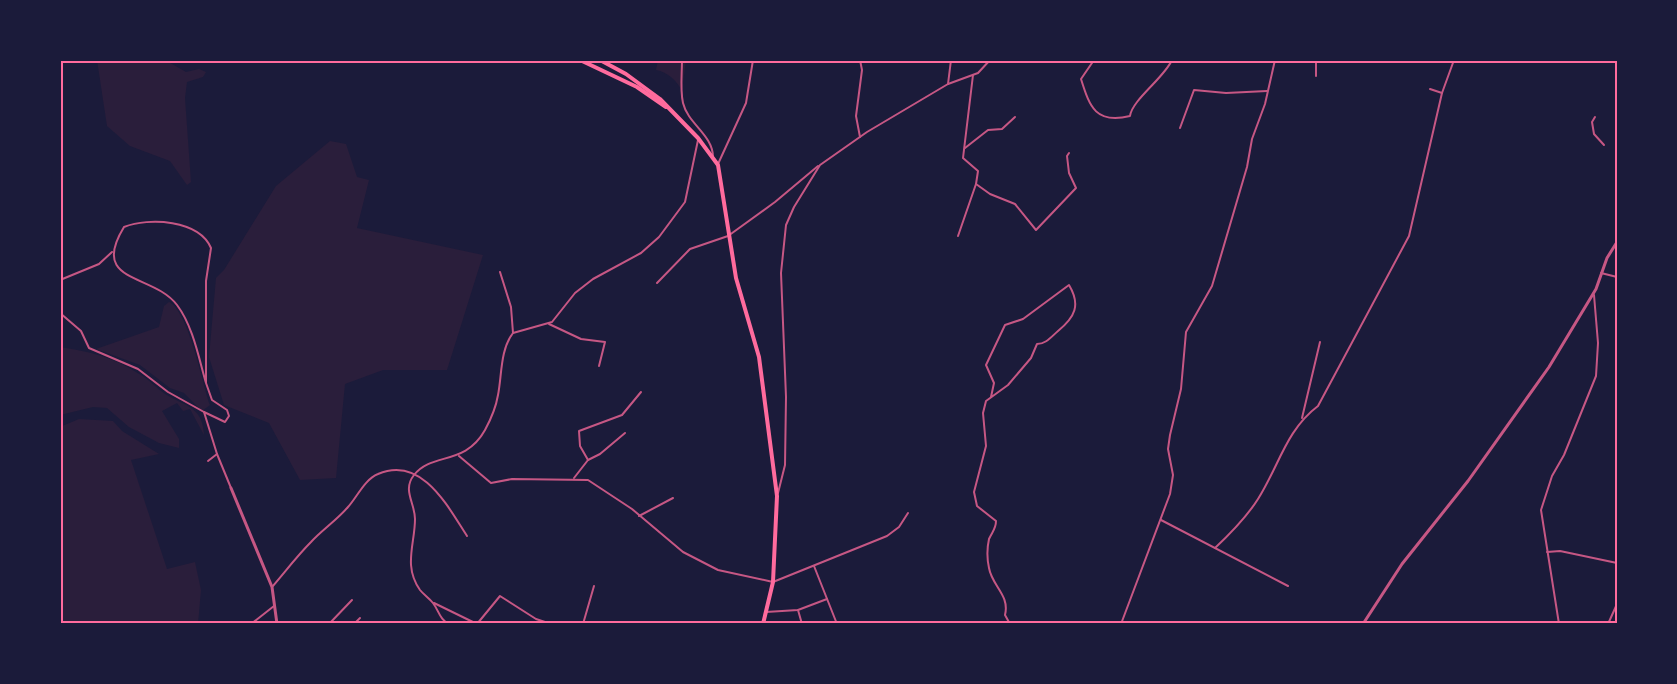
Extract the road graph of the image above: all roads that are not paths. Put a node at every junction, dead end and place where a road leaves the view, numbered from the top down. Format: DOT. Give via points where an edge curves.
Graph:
graph roads {
  1 [pos="580,60"];
  2 [pos="600,60"];
  3 [pos="682,60"];
  4 [pos="753,60"];
  5 [pos="860,60"];
  6 [pos="951,60"];
  7 [pos="990,60"];
  8 [pos="1094,60"];
  9 [pos="1172,60"];
  10 [pos="1275,60"];
  11 [pos="1316,60"];
  12 [pos="1454,60"];
  13 [pos="973,75"];
  14 [pos="1316,76"];
  15 [pos="948,84"];
  16 [pos="1430,88"];
  17 [pos="1268,90"];
  18 [pos="1442,93"];
  19 [pos="668,109"];
  20 [pos="1015,117"];
  21 [pos="1595,117"];
  22 [pos="1180,128"];
  23 [pos="860,137"];
  24 [pos="698,138"];
  25 [pos="1604,145"];
  26 [pos="965,148"];
  27 [pos="1069,153"];
  28 [pos="713,157"];
  29 [pos="718,165"];
  30 [pos="820,165"];
  31 [pos="976,184"];
  32 [pos="728,236"];
  33 [pos="958,236"];
  34 [pos="1617,242"];
  35 [pos="112,252"];
  36 [pos="500,272"];
  37 [pos="1600,273"];
  38 [pos="1617,277"];
  39 [pos="60,280"];
  40 [pos="657,283"];
  41 [pos="1596,288"];
  42 [pos="60,313"];
  43 [pos="549,324"];
  44 [pos="513,333"];
  45 [pos="1320,342"];
  46 [pos="599,366"];
  47 [pos="206,383"];
  48 [pos="641,392"];
  49 [pos="991,396"];
  50 [pos="204,412"];
  51 [pos="1302,418"];
  52 [pos="625,433"];
  53 [pos="217,454"];
  54 [pos="459,456"];
  55 [pos="588,460"];
  56 [pos="208,461"];
  57 [pos="415,474"];
  58 [pos="574,478"];
  59 [pos="231,488"];
  60 [pos="777,496"];
  61 [pos="673,498"];
  62 [pos="908,513"];
  63 [pos="639,516"];
  64 [pos="1161,520"];
  65 [pos="467,536"];
  66 [pos="1215,548"];
  67 [pos="1547,552"];
  68 [pos="1617,563"];
  69 [pos="814,566"];
  70 [pos="773,582"];
  71 [pos="594,586"];
  72 [pos="1288,586"];
  73 [pos="272,587"];
  74 [pos="827,599"];
  75 [pos="352,600"];
  76 [pos="434,603"];
  77 [pos="1617,604"];
  78 [pos="276,605"];
  79 [pos="798,610"];
  80 [pos="766,612"];
  81 [pos="360,618"];
  82 [pos="275,623"];
  83 [pos="250,624"];
  84 [pos="329,624"];
  85 [pos="354,624"];
  86 [pos="449,624"];
  87 [pos="477,624"];
  88 [pos="551,624"];
  89 [pos="583,624"];
  90 [pos="763,624"];
  91 [pos="802,624"];
  92 [pos="837,624"];
  93 [pos="1010,624"];
  94 [pos="1121,624"];
  95 [pos="1363,624"];
  96 [pos="1559,624"];
  97 [pos="1608,624"];
  1 -- 19 [label="main road" via="637,87"];
  2 -- 19 [label="main road" via="641,84"];
  3 -- 28 [label="street" via="682,102 713,149"];
  4 -- 29 [label="street" via="746,103"];
  5 -- 23 [label="street" via="856,116"];
  6 -- 15 [label="street"];
  7 -- 13 [label="street"];
  8 -- 9 [label="street" via="1081,79 1092,109 1098,116 1118,119 1130,117 1131,109 1158,82"];
  10 -- 17 [label="street"];
  11 -- 14 [label="street"];
  12 -- 18 [label="street"];
  13 -- 15 [label="street"];
  13 -- 26 [label="street"];
  15 -- 23 [label="street"];
  16 -- 18 [label="street"];
  17 -- 22 [label="street" via="1194,90"];
  17 -- 64 [label="street" via="1212,286 1186,332 1181,389 1168,449 1173,475"];
  18 -- 51 [label="street" via="1409,236 1318,406"];
  19 -- 24 [label="main road"];
  20 -- 26 [label="street" via="1002,129 988,130"];
  21 -- 25 [label="street" via="1594,134"];
  23 -- 30 [label="street"];
  24 -- 28 [label="main road"];
  24 -- 43 [label="street" via="685,202 659,237 641,253 575,293"];
  26 -- 31 [label="street" via="964,160 978,171"];
  27 -- 31 [label="street" via="1069,173 1076,188 1036,230 1015,204"];
  28 -- 29 [label="main road"];
  29 -- 32 [label="main road"];
  30 -- 32 [label="street"];
  30 -- 60 [label="street" via="794,207 783,246 785,465"];
  31 -- 33 [label="street"];
  32 -- 40 [label="street" via="690,249"];
  32 -- 60 [label="main road" via="742,303 759,357"];
  34 -- 37 [label="street"];
  35 -- 39 [label="street" via="99,264"];
  35 -- 47 [label="street" via="123,273 178,306"];
  35 -- 47 [label="street" via="124,227 136,222 183,225 209,242"];
  36 -- 44 [label="street" via="512,307"];
  37 -- 38 [label="street"];
  37 -- 41 [label="street"];
  41 -- 67 [label="street" via="1596,376 1541,510"];
  41 -- 95 [label="street" via="1549,367 1468,481 1402,564"];
  42 -- 50 [label="street" via="81,331 89,348 138,369"];
  43 -- 44 [label="street"];
  43 -- 46 [label="street" via="581,339 605,342"];
  44 -- 54 [label="street" via="503,361 494,410 481,436"];
  45 -- 51 [label="street"];
  47 -- 50 [label="street" via="212,400 229,416 222,422"];
  48 -- 55 [label="street" via="622,415 579,430 580,446"];
  49 -- 49 [label="street" via="1008,385 1031,358 1037,344 1069,322 1076,311 1076,297 1069,285 1023,319 1005,325 986,366 994,383"];
  49 -- 93 [label="street" via="982,414 986,446 974,492 977,506 996,521 988,568 994,585 1002,592"];
  50 -- 53 [label="street"];
  51 -- 66 [label="street" via="1259,497 1237,528"];
  52 -- 55 [label="street"];
  53 -- 56 [label="street"];
  53 -- 59 [label="street"];
  54 -- 57 [label="street"];
  54 -- 58 [label="street" via="491,483"];
  55 -- 58 [label="street"];
  57 -- 65 [label="street" via="446,504"];
  57 -- 73 [label="street" via="379,473 369,480"];
  57 -- 76 [label="street" via="408,489 415,519 410,565 417,586"];
  58 -- 63 [label="street" via="595,483"];
  59 -- 73 [label="street"];
  60 -- 70 [label="main road"];
  61 -- 63 [label="street"];
  62 -- 69 [label="street" via="887,536"];
  63 -- 70 [label="street" via="683,552 718,570"];
  64 -- 66 [label="street"];
  64 -- 94 [label="street"];
  66 -- 72 [label="street"];
  67 -- 68 [label="street" via="1560,551"];
  67 -- 96 [label="street"];
  69 -- 70 [label="street"];
  69 -- 74 [label="street"];
  70 -- 80 [label="main road"];
  71 -- 89 [label="street"];
  73 -- 78 [label="street"];
  74 -- 79 [label="street"];
  74 -- 92 [label="street"];
  75 -- 84 [label="street"];
  76 -- 86 [label="street"];
  76 -- 87 [label="street"];
  77 -- 97 [label="street"];
  78 -- 82 [label="street"];
  78 -- 83 [label="street"];
  79 -- 80 [label="street"];
  79 -- 91 [label="street"];
  80 -- 90 [label="main road"];
  81 -- 85 [label="street"];
  87 -- 88 [label="street" via="500,596"];
}
